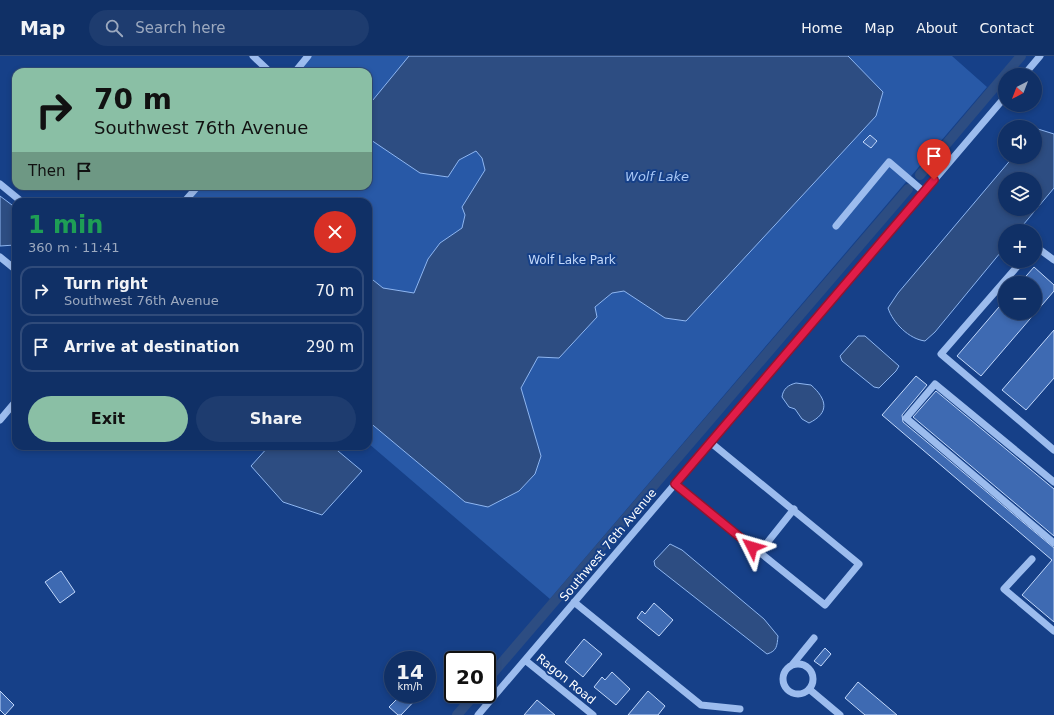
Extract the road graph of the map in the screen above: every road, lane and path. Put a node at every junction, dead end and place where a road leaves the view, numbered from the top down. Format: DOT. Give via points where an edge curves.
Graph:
graph roads {
  1 [pos="253,56"];
  2 [pos="308,56"];
  3 [pos="1040,56"];
  4 [pos="266,68"];
  5 [pos="298,68"];
  6 [pos="1030,68"];
  7 [pos="998,105"];
  8 [pos="0,184"];
  9 [pos="194,190"];
  10 [pos="924,192"];
  11 [pos="17,198"];
  12 [pos="188,198"];
  13 [pos="836,226"];
  14 [pos="1042,251"];
  15 [pos="0,257"];
  16 [pos="1054,260"];
  17 [pos="12,267"];
  18 [pos="1016,268"];
  19 [pos="12,405"];
  20 [pos="2,415"];
  21 [pos="710,442"];
  22 [pos="1054,450"];
  23 [pos="1054,482"];
  24 [pos="675,484"];
  25 [pos="794,509"];
  26 [pos="1054,542"];
  27 [pos="759,553"];
  28 [pos="1032,559"];
  29 [pos="574,602"];
  30 [pos="1054,631"];
  31 [pos="814,638"];
  32 [pos="525,660"];
  33 [pos="792,665"];
  34 [pos="809,689"];
  35 [pos="740,709"];
  36 [pos="478,715"];
  37 [pos="593,715"];
  38 [pos="840,715"];
  1 -- 4 [label="street"];
  2 -- 5 [label="street"];
  3 -- 6 [label="street"];
  7 -- 10 [label="street, Southwest 76th Avenue"];
  8 -- 11 [label="street"];
  9 -- 12 [label="street"];
  10 -- 13 [label="street" via="889,162"];
  10 -- 21 [label="street, Southwest 76th Avenue"];
  14 -- 16 [label="street"];
  15 -- 17 [label="street"];
  18 -- 22 [label="street" via="941,354"];
  19 -- 20 [label="street"];
  21 -- 24 [label="street, Southwest 76th Avenue"];
  21 -- 25 [label="street"];
  23 -- 26 [label="street" via="935,384 906,418"];
  24 -- 27 [label="street"];
  24 -- 29 [label="street, Southwest 76th Avenue"];
  25 -- 27 [label="street"];
  25 -- 27 [label="street" via="859,564 825,605"];
  28 -- 30 [label="street" via="1004,589"];
  29 -- 32 [label="street, Southwest 76th Avenue"];
  29 -- 35 [label="street" via="701,705"];
  31 -- 33 [label="street"];
  32 -- 36 [label="street, Southwest 76th Avenue"];
  32 -- 37 [label="street, Ragon Road"];
  33 -- 34 [label="street" via="801,664 812,672 813,681"];
  33 -- 34 [label="street" via="785,673 784,683 795,693"];
  34 -- 38 [label="street"];
}
